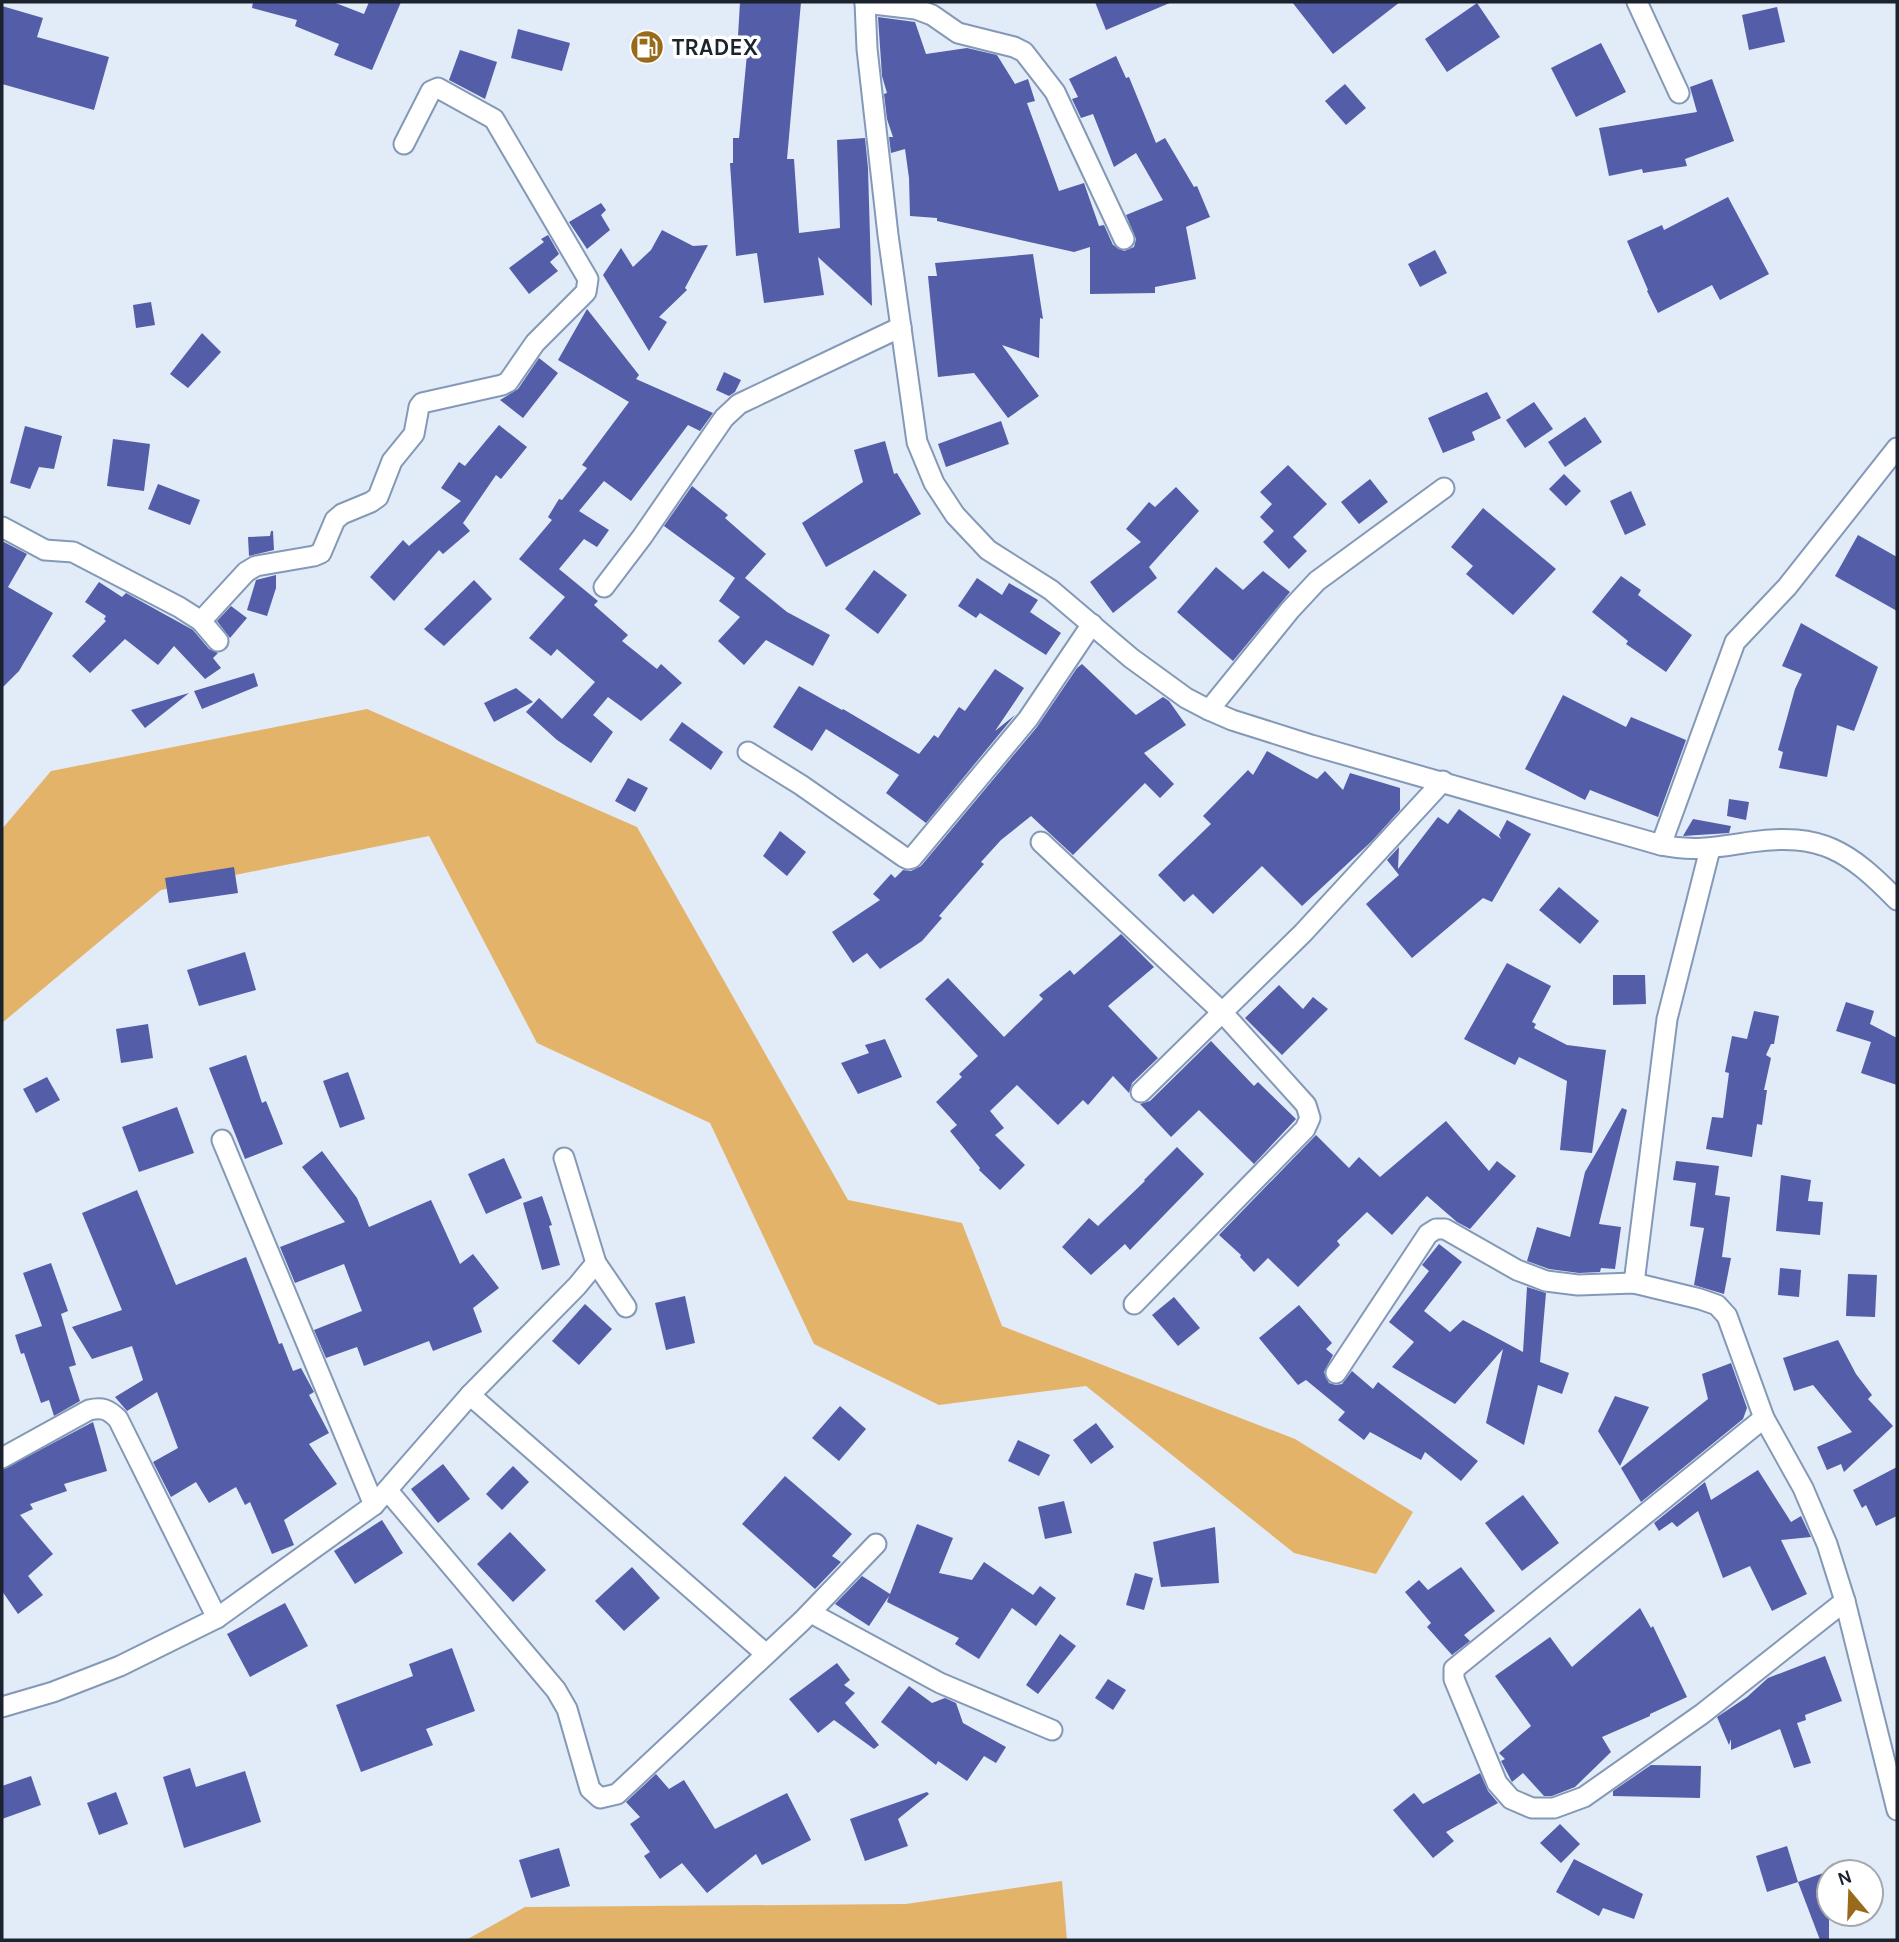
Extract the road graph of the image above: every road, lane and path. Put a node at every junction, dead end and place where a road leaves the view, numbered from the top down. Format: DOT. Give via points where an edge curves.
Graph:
graph roads {
  1 [pos="865,2"];
  2 [pos="1637,2"];
  3 [pos="1679,93"];
  4 [pos="404,144"];
  5 [pos="1124,239"];
  6 [pos="901,327"];
  7 [pos="1897,447"];
  8 [pos="1444,488"];
  9 [pos="2,527"];
  10 [pos="604,587"];
  11 [pos="201,621"];
  12 [pos="1092,624"];
  13 [pos="218,640"];
  14 [pos="1209,710"];
  15 [pos="748,752"];
  16 [pos="1443,781"];
  17 [pos="1041,842"];
  18 [pos="1661,845"];
  19 [pos="1710,849"];
  20 [pos="1897,900"];
  21 [pos="1222,1012"];
  22 [pos="1141,1092"];
  23 [pos="222,1140"];
  24 [pos="564,1158"];
  25 [pos="596,1263"];
  26 [pos="1634,1283"];
  27 [pos="1134,1304"];
  28 [pos="626,1307"];
  29 [pos="1336,1373"];
  30 [pos="470,1395"];
  31 [pos="1764,1418"];
  32 [pos="2,1458"];
  33 [pos="381,1498"];
  34 [pos="876,1544"];
  35 [pos="1845,1601"];
  36 [pos="810,1613"];
  37 [pos="217,1618"];
  38 [pos="766,1654"];
  39 [pos="2,1707"];
  40 [pos="1052,1730"];
  41 [pos="1897,1810"];
  1 -- 5 [label="street" via="916,9 958,33 1024,52 1055,92"];
  1 -- 6 [label="street"];
  2 -- 3 [label="street"];
  4 -- 11 [label="street" via="431,91 438,88 494,120 588,279 586,292 535,343 508,382 422,403 414,434 392,461 378,497 335,520 321,552 256,566"];
  6 -- 10 [label="street" via="739,404 724,418"];
  6 -- 12 [label="street" via="917,442 934,483 955,515 988,550 1051,590"];
  7 -- 18 [label="street" via="1787,587 1735,642"];
  8 -- 14 [label="street" via="1317,581"];
  9 -- 11 [label="street" via="45,550 73,552"];
  11 -- 13 [label="street"];
  12 -- 14 [label="street" via="1131,658"];
  12 -- 15 [label="street" via="1028,719 912,858 904,857"];
  14 -- 16 [label="street" via="1311,745"];
  16 -- 18 [label="street"];
  16 -- 21 [label="street" via="1303,933"];
  17 -- 21 [label="street"];
  18 -- 19 [label="street"];
  19 -- 20 [label="street" via="1805,839 1842,853"];
  19 -- 26 [label="street" via="1667,1019"];
  21 -- 22 [label="street"];
  21 -- 27 [label="street" via="1306,1105 1310,1118 1305,1129"];
  23 -- 33 [label="street"];
  24 -- 25 [label="street"];
  25 -- 28 [label="street"];
  25 -- 30 [label="street"];
  26 -- 29 [label="street" via="1546,1281 1445,1229 1436,1229"];
  26 -- 31 [label="street" via="1717,1305 1727,1316"];
  30 -- 33 [label="street"];
  30 -- 38 [label="street"];
  31 -- 35 [label="street" via="1803,1488"];
  31 -- 35 [label="street" via="1454,1669 1454,1679 1497,1783 1511,1799 1532,1808 1554,1808 1584,1797 1702,1714"];
  32 -- 37 [label="street" via="89,1410 110,1411"];
  33 -- 37 [label="street"];
  33 -- 38 [label="street" via="556,1690 567,1709 590,1789 600,1798 617,1794"];
  34 -- 36 [label="street"];
  35 -- 41 [label="street"];
  36 -- 38 [label="street"];
  36 -- 40 [label="street" via="940,1683"];
  37 -- 39 [label="street" via="120,1666"];
}
